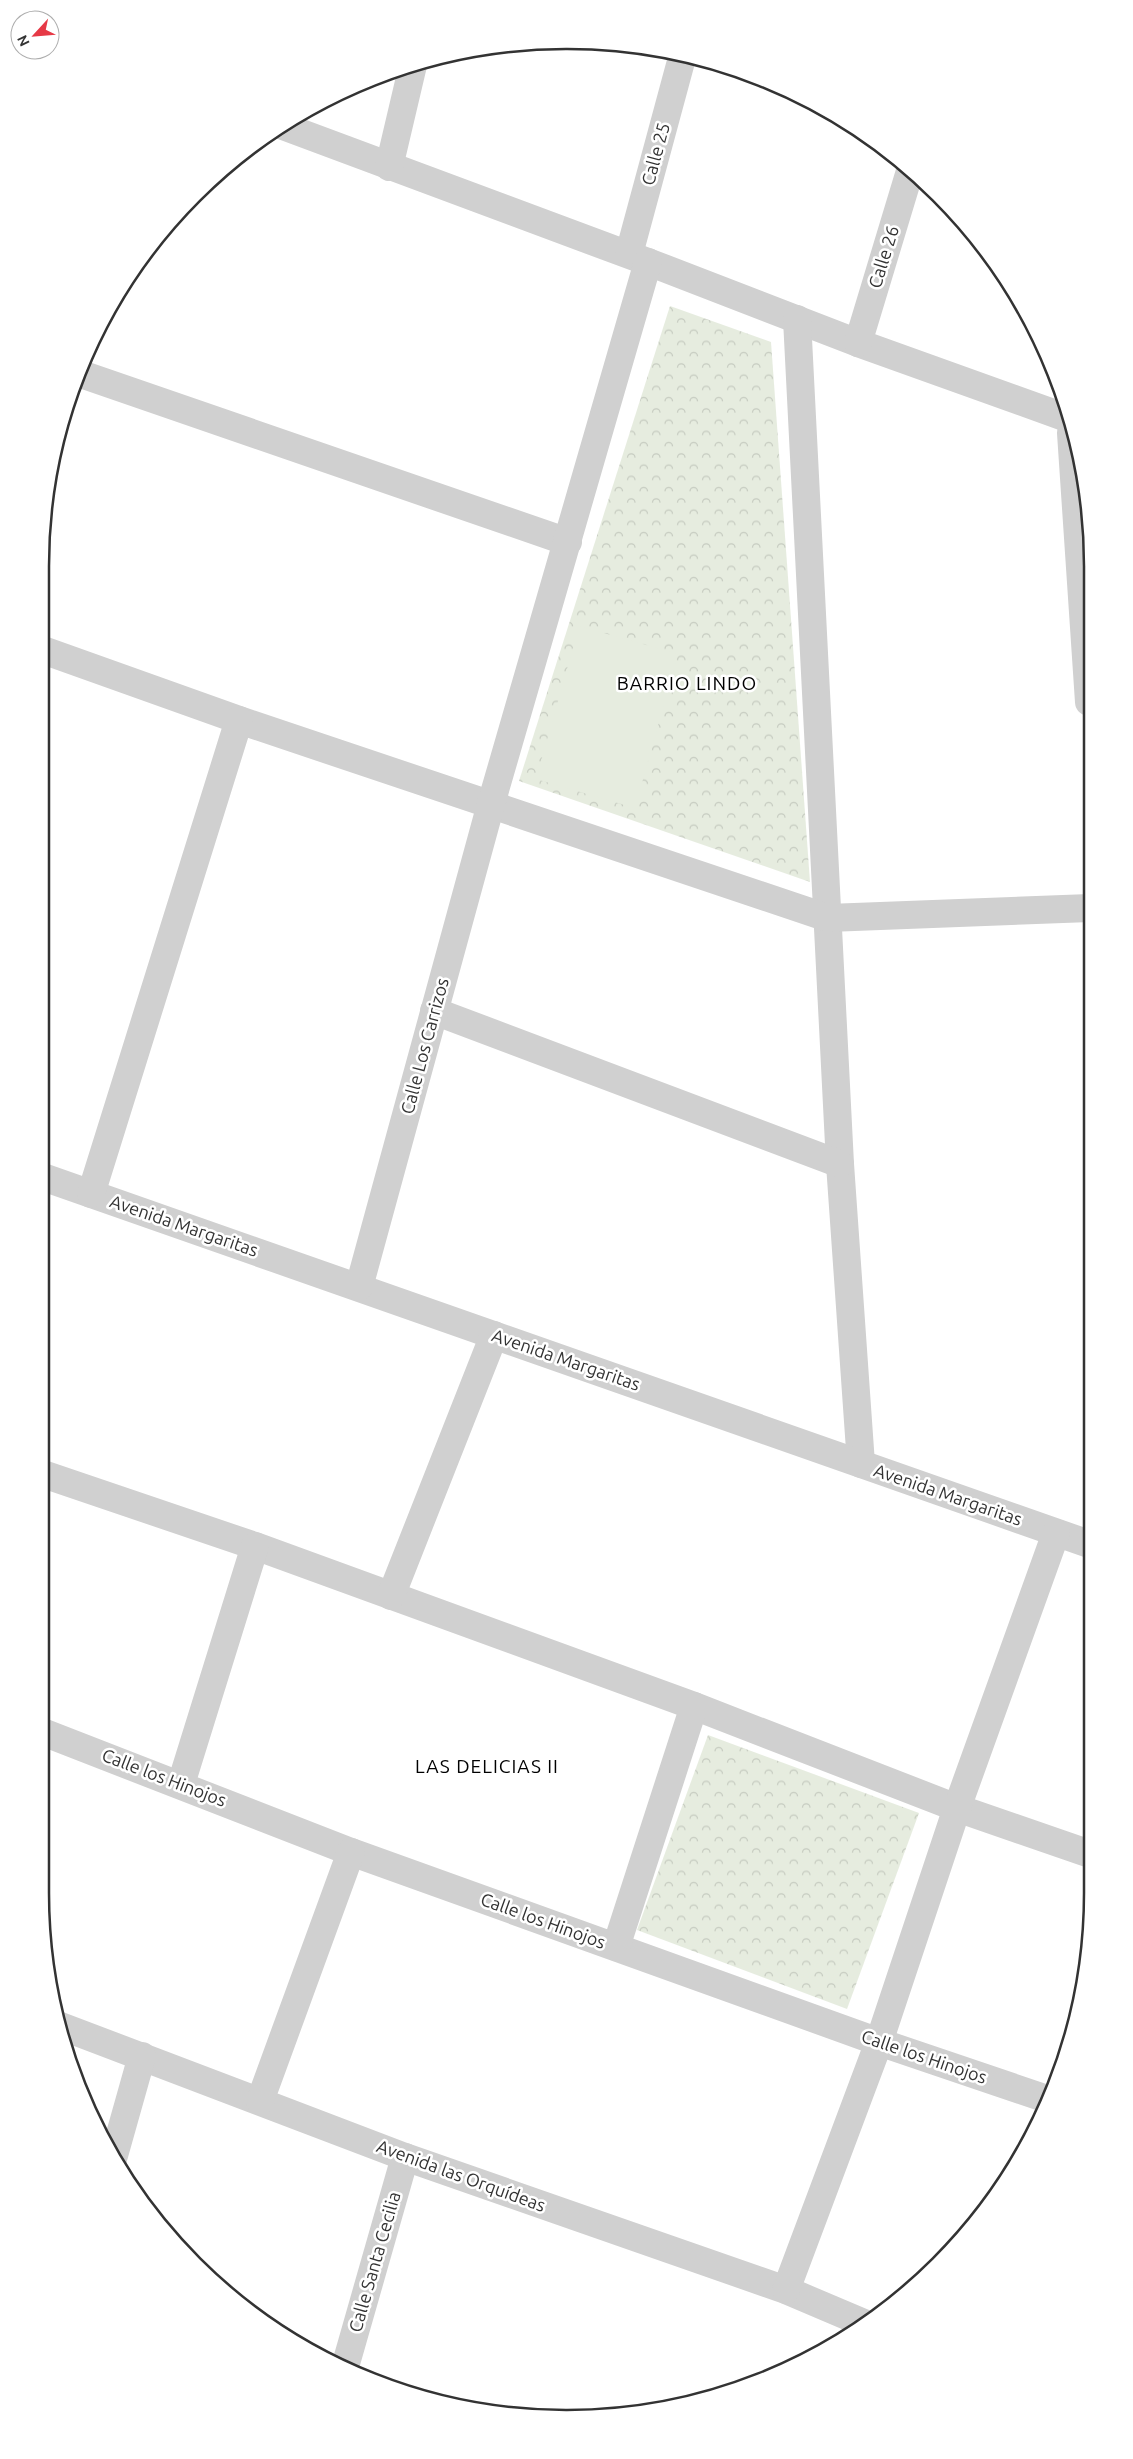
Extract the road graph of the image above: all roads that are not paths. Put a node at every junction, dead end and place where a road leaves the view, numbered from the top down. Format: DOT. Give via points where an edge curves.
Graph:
graph roads {
  1 [pos="681,62"];
  2 [pos="411,72"];
  3 [pos="290,129"];
  4 [pos="389,167"];
  5 [pos="908,177"];
  6 [pos="638,258"];
  7 [pos="798,319"];
  8 [pos="858,343"];
  9 [pos="86,375"];
  10 [pos="1062,416"];
  11 [pos="1073,459"];
  12 [pos="568,542"];
  13 [pos="1084,627"];
  14 [pos="49,652"];
  15 [pos="239,720"];
  16 [pos="491,804"];
  17 [pos="1084,908"];
  18 [pos="828,918"];
  19 [pos="434,1011"];
  20 [pos="840,1164"];
  21 [pos="49,1179"];
  22 [pos="91,1194"];
  23 [pos="359,1287"];
  24 [pos="494,1335"];
  25 [pos="861,1464"];
  26 [pos="49,1475"];
  27 [pos="1056,1533"];
  28 [pos="1084,1542"];
  29 [pos="255,1546"];
  30 [pos="392,1596"];
  31 [pos="694,1706"];
  32 [pos="49,1734"];
  33 [pos="181,1784"];
  34 [pos="957,1808"];
  35 [pos="351,1852"];
  36 [pos="1084,1852"];
  37 [pos="616,1947"];
  38 [pos="66,2028"];
  39 [pos="878,2042"];
  40 [pos="142,2056"];
  41 [pos="1042,2097"];
  42 [pos="260,2101"];
  43 [pos="116,2148"];
  44 [pos="405,2157"];
  45 [pos="786,2290"];
  46 [pos="858,2320"];
  47 [pos="347,2361"];
  1 -- 6 [label="street, Calle 25"];
  2 -- 4 [label="street"];
  3 -- 4 [label="street"];
  4 -- 6 [label="street"];
  5 -- 8 [label="street, Calle 26"];
  6 -- 7 [label="street"];
  6 -- 12 [label="street, Calle 25"];
  7 -- 8 [label="street"];
  7 -- 18 [label="street"];
  8 -- 10 [label="street"];
  9 -- 12 [label="street"];
  11 -- 13 [label="street"];
  12 -- 16 [label="street, Calle Los Carrizos"];
  14 -- 15 [label="street"];
  15 -- 16 [label="street"];
  15 -- 22 [label="street"];
  16 -- 18 [label="street"];
  16 -- 19 [label="street, Calle Los Carrizos"];
  17 -- 18 [label="street"];
  18 -- 20 [label="street"];
  19 -- 20 [label="street"];
  19 -- 23 [label="street, Calle Los Carrizos"];
  20 -- 25 [label="street"];
  21 -- 22 [label="street, Avenida Margaritas"];
  22 -- 23 [label="street, Avenida Margaritas"];
  23 -- 24 [label="street, Avenida Margaritas"];
  24 -- 25 [label="street, Avenida Margaritas"];
  24 -- 30 [label="street"];
  25 -- 27 [label="street, Avenida Margaritas"];
  26 -- 29 [label="street"];
  27 -- 28 [label="street, Avenida Margaritas"];
  27 -- 34 [label="street"];
  29 -- 30 [label="street"];
  29 -- 33 [label="street"];
  30 -- 31 [label="street"];
  31 -- 34 [label="street"];
  31 -- 37 [label="street"];
  32 -- 33 [label="street, Calle los Hinojos"];
  33 -- 35 [label="street, Calle los Hinojos"];
  34 -- 36 [label="street"];
  34 -- 39 [label="street"];
  35 -- 37 [label="street, Calle los Hinojos"];
  35 -- 42 [label="street"];
  37 -- 39 [label="street, Calle los Hinojos"];
  38 -- 40 [label="street, Avenida las Orquídeas"];
  39 -- 41 [label="street, Calle los Hinojos"];
  39 -- 45 [label="street"];
  40 -- 42 [label="street, Avenida las Orquídeas"];
  40 -- 43 [label="street"];
  42 -- 44 [label="street, Avenida las Orquídeas"];
  44 -- 45 [label="street, Avenida las Orquídeas"];
  44 -- 47 [label="street, Calle Santa Cecilia"];
  45 -- 46 [label="street, Avenida las Orquídeas"];
}
